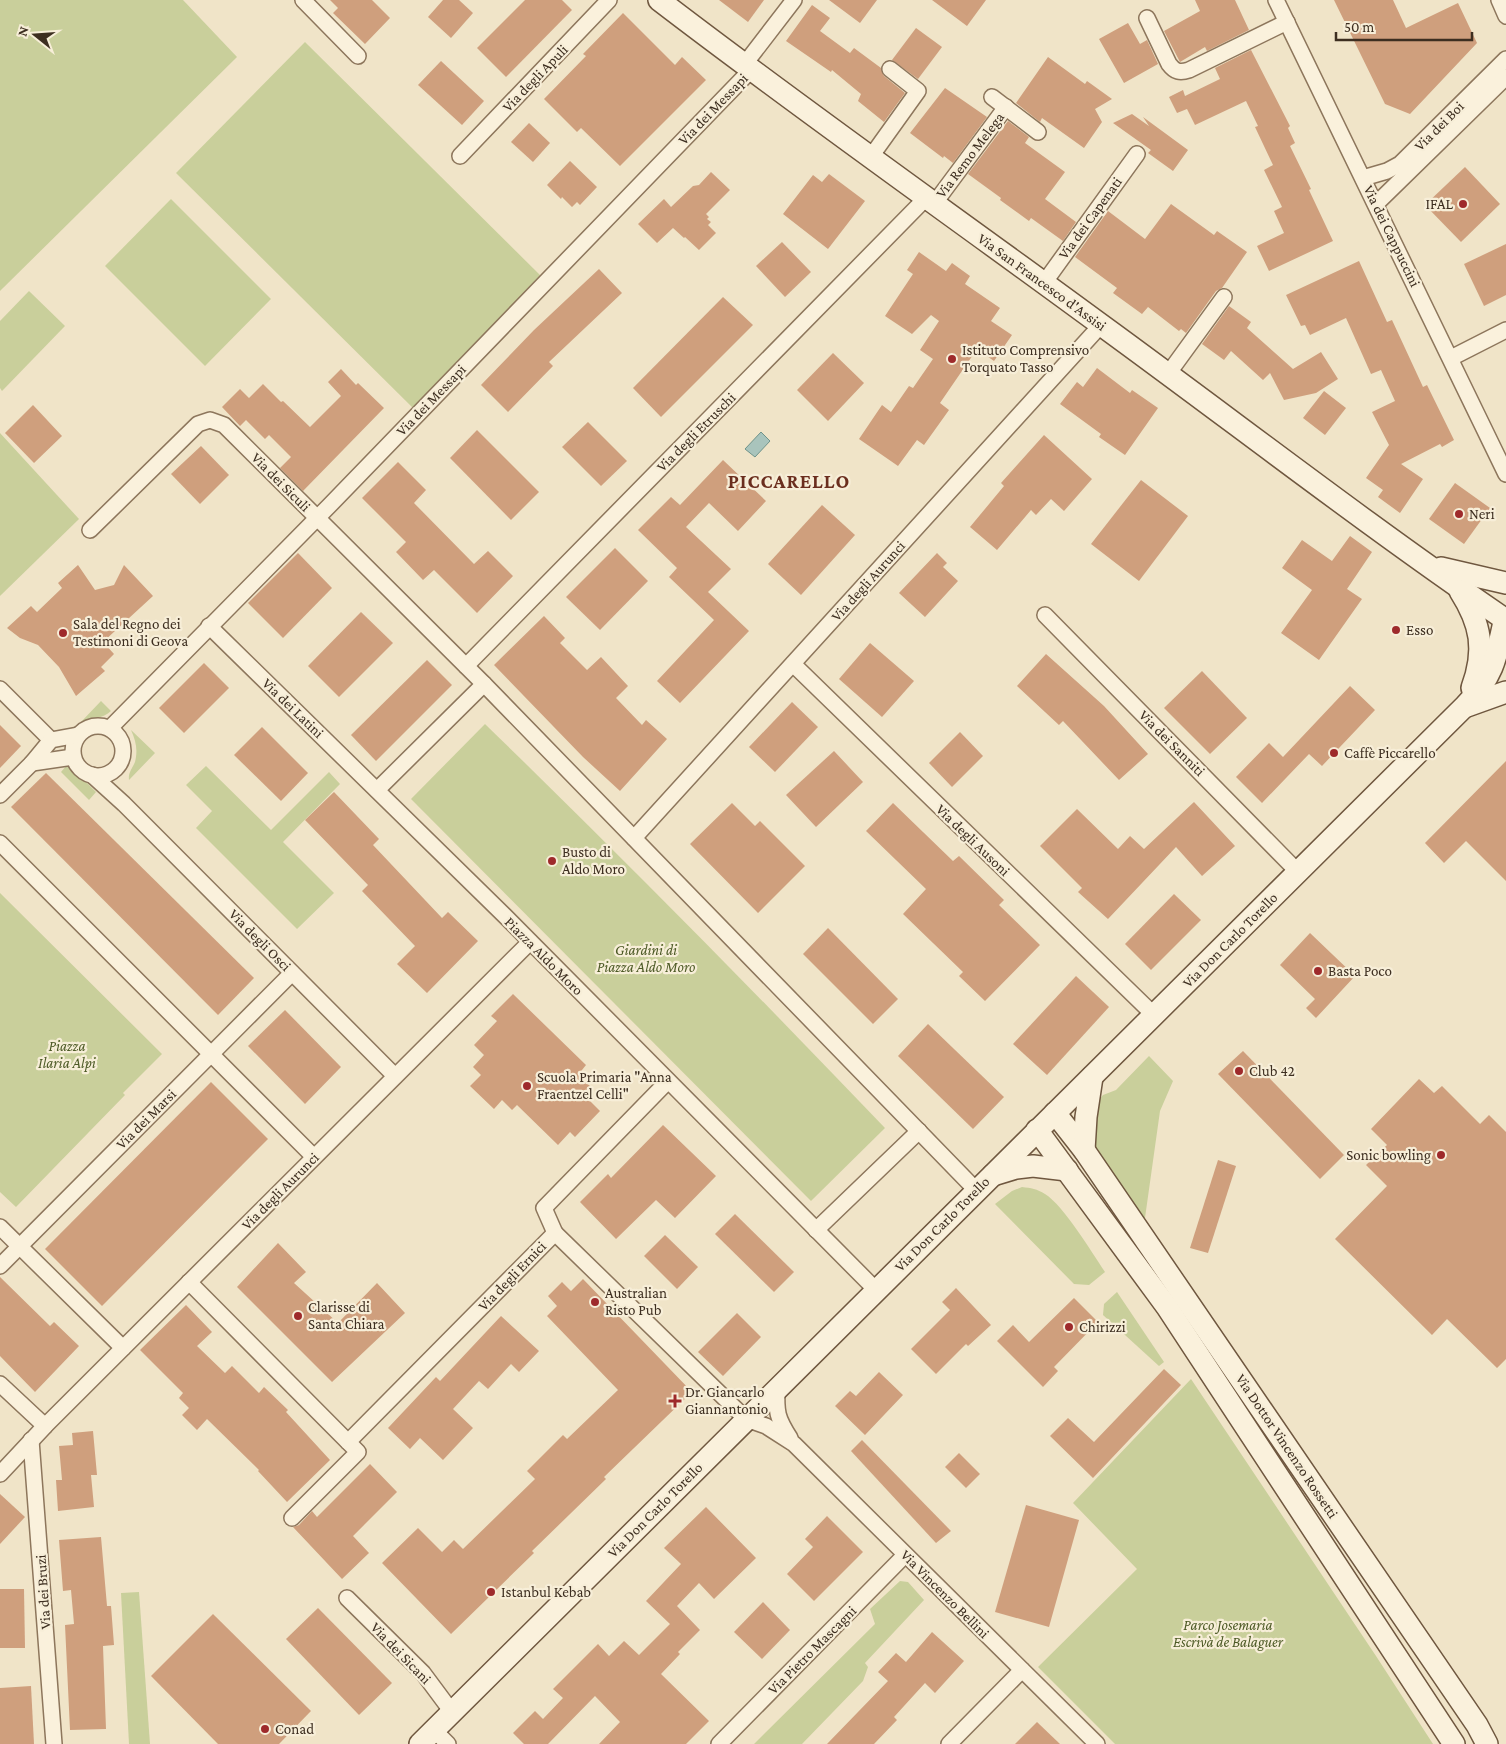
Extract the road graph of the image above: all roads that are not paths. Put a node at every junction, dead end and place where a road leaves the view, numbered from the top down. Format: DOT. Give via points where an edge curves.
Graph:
graph roads {
  1 [pos="303,0"];
  2 [pos="609,0"];
  3 [pos="659,0"];
  4 [pos="794,0"];
  5 [pos="1276,0"];
  6 [pos="1498,0"];
  7 [pos="1506,16"];
  8 [pos="1147,18"];
  9 [pos="1287,22"];
  10 [pos="358,56"];
  11 [pos="1506,59"];
  12 [pos="748,67"];
  13 [pos="890,69"];
  14 [pos="1506,77"];
  15 [pos="992,97"];
  16 [pos="1006,107"];
  17 [pos="1038,132"];
  18 [pos="1137,154"];
  19 [pos="460,156"];
  20 [pos="870,158"];
  21 [pos="1363,178"];
  22 [pos="930,201"];
  23 [pos="1376,204"];
  24 [pos="1044,283"];
  25 [pos="1224,296"];
  26 [pos="1101,324"];
  27 [pos="1506,330"];
  28 [pos="1451,358"];
  29 [pos="1168,374"];
  30 [pos="1506,474"];
  31 [pos="317,518"];
  32 [pos="90,530"];
  33 [pos="1426,564"];
  34 [pos="1455,583"];
  35 [pos="1506,583"];
  36 [pos="1045,615"];
  37 [pos="1505,617"];
  38 [pos="209,626"];
  39 [pos="793,664"];
  40 [pos="466,666"];
  41 [pos="1506,676"];
  42 [pos="484,684"];
  43 [pos="0,689"];
  44 [pos="1506,692"];
  45 [pos="1465,706"];
  46 [pos="110,728"];
  47 [pos="78,735"];
  48 [pos="51,740"];
  49 [pos="73,758"];
  50 [pos="32,763"];
  51 [pos="114,770"];
  52 [pos="92,775"];
  53 [pos="377,790"];
  54 [pos="0,795"];
  55 [pos="124,804"];
  56 [pos="634,838"];
  57 [pos="0,843"];
  58 [pos="1298,872"];
  59 [pos="530,942"];
  60 [pos="292,972"];
  61 [pos="1154,1015"];
  62 [pos="211,1054"];
  63 [pos="395,1076"];
  64 [pos="1092,1077"];
  65 [pos="668,1081"];
  66 [pos="1055,1113"];
  67 [pos="1037,1130"];
  68 [pos="919,1131"];
  69 [pos="1084,1150"];
  70 [pos="314,1157"];
  71 [pos="1067,1170"];
  72 [pos="983,1183"];
  73 [pos="0,1227"];
  74 [pos="816,1230"];
  75 [pos="554,1232"];
  76 [pos="20,1246"];
  77 [pos="0,1266"];
  78 [pos="189,1282"];
  79 [pos="876,1290"];
  80 [pos="123,1348"];
  81 [pos="0,1384"];
  82 [pos="777,1388"];
  83 [pos="746,1419"];
  84 [pos="45,1426"];
  85 [pos="31,1440"];
  86 [pos="348,1442"];
  87 [pos="794,1444"];
  88 [pos="0,1474"];
  89 [pos="292,1518"];
  90 [pos="905,1555"];
  91 [pos="347,1598"];
  92 [pos="1022,1670"];
  93 [pos="452,1712"];
  94 [pos="434,1739"];
  95 [pos="54,1744"];
  96 [pos="719,1744"];
  97 [pos="949,1744"];
  98 [pos="1097,1744"];
  99 [pos="1454,1744"];
  100 [pos="1487,1744"];
  1 -- 10 [label="street"];
  2 -- 19 [label="street, Via degli Apuli"];
  3 -- 12 [label="street, Via San Francesco d'Assisi"];
  4 -- 12 [label="street, Via dei Messapi"];
  5 -- 9 [label="street, Via dei Cappuccini"];
  6 -- 7 [label="street"];
  8 -- 9 [label="street" via="1169,64 1178,72 1189,70"];
  9 -- 21 [label="street, Via dei Cappuccini"];
  11 -- 21 [label="street, Via dei Boi" via="1400,164"];
  12 -- 20 [label="street, Via San Francesco d'Assisi"];
  12 -- 31 [label="street, Via dei Messapi"];
  13 -- 20 [label="street" via="918,91"];
  14 -- 23 [label="street, Via dei Boi"];
  15 -- 16 [label="street, Via Remo Melega"];
  16 -- 17 [label="street, Via Remo Melega"];
  16 -- 22 [label="street, Via Remo Melega"];
  18 -- 24 [label="street, Via dei Capenati"];
  20 -- 22 [label="street, Via San Francesco d'Assisi"];
  21 -- 23 [label="street, Via dei Cappuccini"];
  22 -- 24 [label="street, Via San Francesco d'Assisi"];
  22 -- 40 [label="street, Via degli Etruschi"];
  23 -- 28 [label="street, Via dei Cappuccini"];
  24 -- 26 [label="street, Via San Francesco d'Assisi"];
  25 -- 29 [label="street"];
  26 -- 29 [label="street, Via San Francesco d'Assisi"];
  26 -- 39 [label="street, Via degli Aurunci"];
  27 -- 28 [label="street"];
  28 -- 30 [label="street, Via dei Cappuccini"];
  29 -- 33 [label="street, Via San Francesco d'Assisi"];
  31 -- 32 [label="street, Via dei Siculi" via="224,424 210,420 198,424"];
  31 -- 38 [label="street, Via dei Messapi"];
  31 -- 40 [label="street, Via dei Siculi"];
  33 -- 34 [label="street, Via San Francesco d'Assisi"];
  33 -- 35 [label="street, Via San Francesco d'Assisi"];
  34 -- 37 [label="street, Via San Francesco d'Assisi"];
  34 -- 45 [label="street, Via San Francesco d'Assisi" via="1474,615 1479,636 1477,674"];
  36 -- 58 [label="street, Via dei Sanniti"];
  37 -- 45 [label="street, Via Don Carlo Torello" via="1490,673 1479,692"];
  38 -- 46 [label="street, Via dei Messapi"];
  38 -- 53 [label="street, Via dei Latini"];
  39 -- 56 [label="street, Via degli Aurunci"];
  39 -- 61 [label="street, Via degli Ausoni"];
  40 -- 42 [label="street"];
  41 -- 45 [label="street, Via Don Carlo Torello"];
  42 -- 53 [label="street"];
  42 -- 56 [label="street"];
  43 -- 48 [label="street"];
  44 -- 45 [label="street"];
  45 -- 58 [label="street, Via Don Carlo Torello"];
  46 -- 47 [label="street" via="89,727"];
  46 -- 51 [label="street" via="117,734 123,748"];
  47 -- 48 [label="street"];
  47 -- 49 [label="street"];
  48 -- 50 [label="street"];
  49 -- 50 [label="street"];
  49 -- 52 [label="street" via="80,769"];
  50 -- 54 [label="street"];
  51 -- 52 [label="street" via="99,776"];
  51 -- 55 [label="street, Via degli Osci"];
  52 -- 55 [label="street, Via degli Osci"];
  53 -- 59 [label="street, Piazza Aldo Moro"];
  55 -- 60 [label="street, Via degli Osci"];
  56 -- 68 [label="street"];
  57 -- 62 [label="street"];
  58 -- 61 [label="street, Via Don Carlo Torello"];
  59 -- 63 [label="street, Via degli Aurunci"];
  59 -- 65 [label="street, Piazza Aldo Moro"];
  60 -- 62 [label="street, Via dei Marsi"];
  60 -- 63 [label="street, Via degli Osci"];
  61 -- 64 [label="street, Via Don Carlo Torello"];
  62 -- 70 [label="street"];
  62 -- 76 [label="street, Via dei Marsi"];
  63 -- 70 [label="street, Via degli Aurunci"];
  64 -- 66 [label="street, Via Don Carlo Torello"];
  64 -- 69 [label="street"];
  65 -- 74 [label="street, Piazza Aldo Moro"];
  65 -- 75 [label="street, Via degli Ernici" via="544,1208"];
  66 -- 67 [label="street, Via Don Carlo Torello"];
  66 -- 69 [label="street, Via Dottor Vincenzo Rossetti"];
  67 -- 71 [label="street, Via Dottor Vincenzo Rossetti"];
  67 -- 72 [label="street, Via Don Carlo Torello"];
  68 -- 72 [label="street"];
  68 -- 74 [label="street"];
  69 -- 100 [label="street, Via Dottor Vincenzo Rossetti"];
  70 -- 78 [label="street, Via degli Aurunci"];
  71 -- 72 [label="street" via="1033,1166 1016,1168"];
  71 -- 99 [label="street, Via Dottor Vincenzo Rossetti" via="1168,1306"];
  72 -- 79 [label="street, Via Don Carlo Torello"];
  73 -- 76 [label="street"];
  74 -- 79 [label="street, Piazza Aldo Moro"];
  75 -- 83 [label="street"];
  75 -- 86 [label="street, Via degli Ernici"];
  76 -- 77 [label="street, Via dei Marsi"];
  76 -- 80 [label="street"];
  78 -- 80 [label="street, Via degli Aurunci"];
  78 -- 86 [label="street"];
  79 -- 82 [label="street, Via Don Carlo Torello"];
  80 -- 84 [label="street, Via degli Aurunci"];
  81 -- 84 [label="street"];
  82 -- 83 [label="street, Via Don Carlo Torello"];
  82 -- 87 [label="street, Via Vincenzo Bellini" via="776,1410"];
  83 -- 87 [label="street, Via Vincenzo Bellini" via="766,1426"];
  83 -- 93 [label="street, Via Don Carlo Torello"];
  84 -- 85 [label="street, Via degli Aurunci"];
  85 -- 88 [label="street, Via degli Aurunci"];
  85 -- 95 [label="street, Via dei Bruzi"];
  86 -- 89 [label="street" via="358,1452"];
  87 -- 90 [label="street, Via Vincenzo Bellini"];
  90 -- 92 [label="street, Via Vincenzo Bellini"];
  90 -- 96 [label="street, Via Pietro Mascagni"];
  91 -- 93 [label="street, Via dei Sicani" via="423,1673"];
  92 -- 97 [label="street"];
  92 -- 98 [label="street, Via Vincenzo Bellini"];
  93 -- 94 [label="street, Via Don Carlo Torello"];
}
